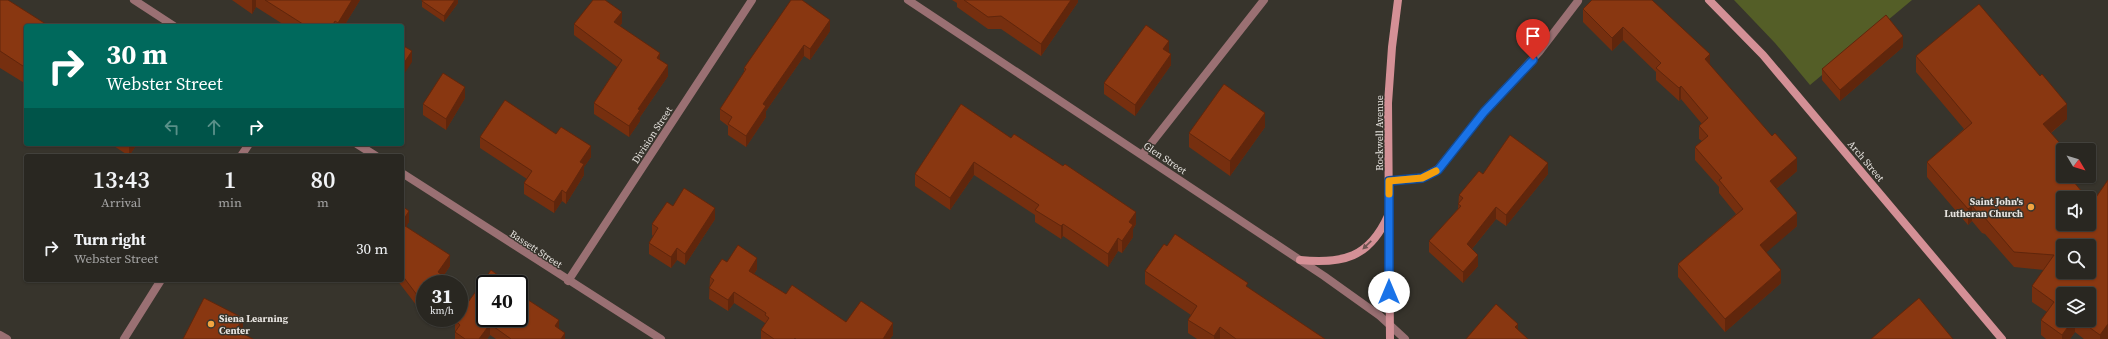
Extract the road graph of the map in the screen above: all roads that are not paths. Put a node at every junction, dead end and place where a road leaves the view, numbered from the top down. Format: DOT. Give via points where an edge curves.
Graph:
graph roads {
  1 [pos="134,0"];
  2 [pos="752,0"];
  3 [pos="908,0"];
  4 [pos="1264,0"];
  5 [pos="1398,0"];
  6 [pos="1709,0"];
  7 [pos="1578,1"];
  8 [pos="171,24"];
  9 [pos="360,146"];
  10 [pos="373,154"];
  11 [pos="1142,155"];
  12 [pos="404,174"];
  13 [pos="1389,181"];
  14 [pos="1389,213"];
  15 [pos="1300,260"];
  16 [pos="568,281"];
  17 [pos="161,282"];
  18 [pos="1390,324"];
  19 [pos="0,335"];
  20 [pos="7,339"];
  21 [pos="124,339"];
  22 [pos="661,339"];
  23 [pos="1390,339"];
  24 [pos="1405,339"];
  25 [pos="2002,339"];
  1 -- 8 [label="street"];
  2 -- 16 [label="street, Division Street"];
  3 -- 11 [label="street, Glen Street"];
  4 -- 11 [label="street"];
  5 -- 13 [label="street, Rockwell Avenue" via="1390,69"];
  6 -- 25 [label="street, Arch Street" via="1763,55"];
  7 -- 13 [label="street" via="1539,52 1484,112 1438,170 1422,178"];
  9 -- 10 [label="street"];
  11 -- 15 [label="street, Glen Street"];
  12 -- 16 [label="street, Bassett Street"];
  13 -- 14 [label="street, Rockwell Avenue"];
  14 -- 15 [label="street, one-way" via="1377,235 1354,256 1330,261"];
  14 -- 18 [label="street, Rockwell Avenue"];
  15 -- 18 [label="street, Glen Street"];
  16 -- 22 [label="street, Bassett Street"];
  17 -- 21 [label="street"];
  18 -- 23 [label="street, Rockwell Avenue"];
  18 -- 24 [label="street, Glen Street"];
  19 -- 20 [label="street"];
}
